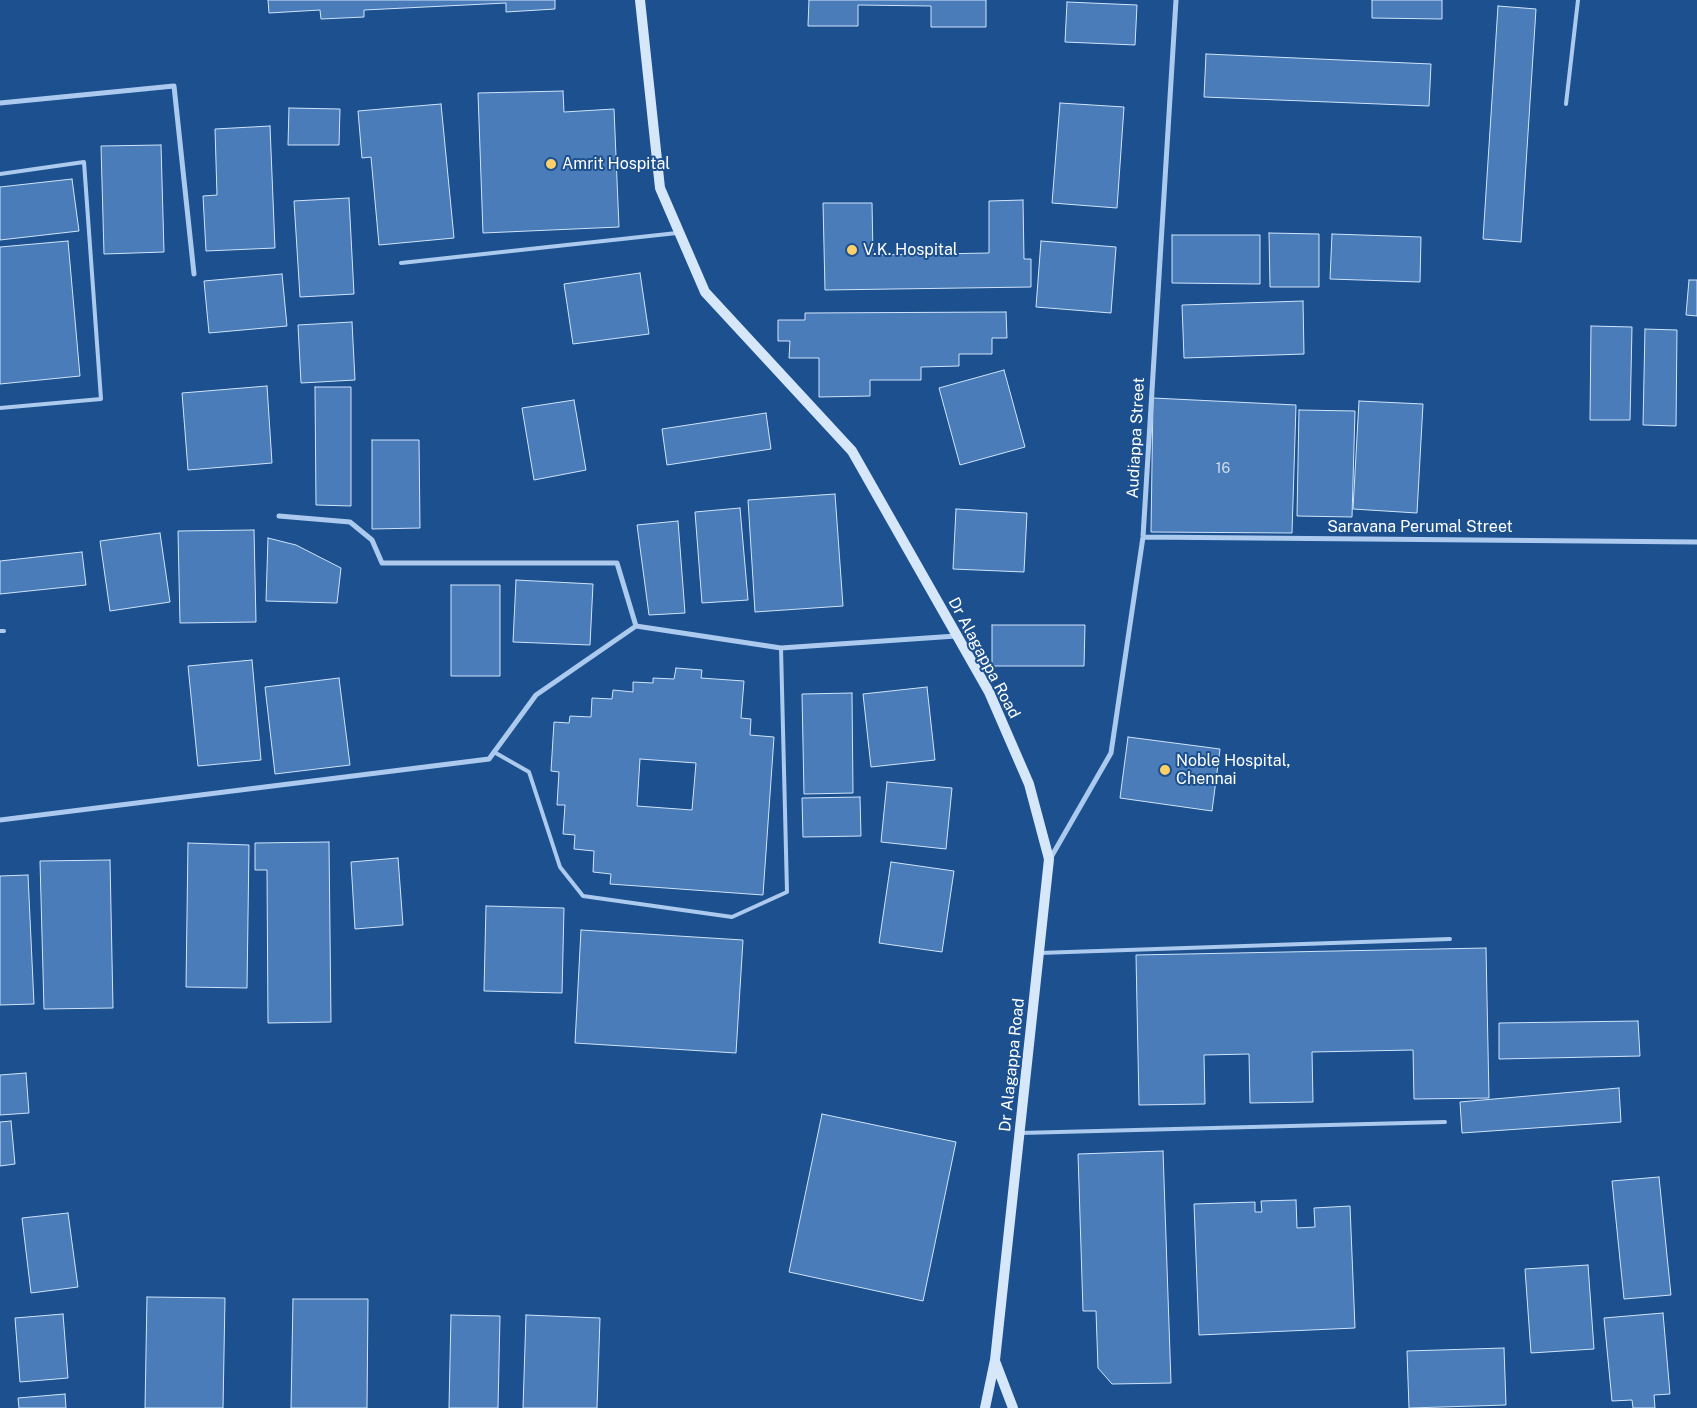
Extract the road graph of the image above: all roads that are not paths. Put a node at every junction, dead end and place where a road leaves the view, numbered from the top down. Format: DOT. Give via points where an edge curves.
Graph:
graph roads {
  1 [pos="640,0"];
  2 [pos="1176,0"];
  3 [pos="1578,0"];
  4 [pos="0,103"];
  5 [pos="1566,104"];
  6 [pos="0,174"];
  7 [pos="679,233"];
  8 [pos="401,263"];
  9 [pos="194,274"];
  10 [pos="0,408"];
  11 [pos="279,516"];
  12 [pos="1143,537"];
  13 [pos="1697,542"];
  14 [pos="636,626"];
  15 [pos="956,636"];
  16 [pos="781,648"];
  17 [pos="494,752"];
  18 [pos="0,820"];
  19 [pos="1050,859"];
  20 [pos="1450,939"];
  21 [pos="1039,952"];
  22 [pos="1445,1122"];
  23 [pos="1020,1133"];
  24 [pos="995,1360"];
  25 [pos="985,1408"];
  26 [pos="1014,1408"];
  1 -- 7 [label="main road, Dr Alagappa Road" via="660,188"];
  2 -- 12 [label="street, Audiappa Street"];
  3 -- 5 [label="lane"];
  4 -- 9 [label="street" via="174,86"];
  6 -- 10 [label="lane" via="84,162 101,399"];
  7 -- 8 [label="lane"];
  7 -- 15 [label="main road, Dr Alagappa Road" via="705,292 852,451"];
  11 -- 14 [label="street" via="350,522 372,540 382,563 617,563"];
  12 -- 13 [label="street, Saravana Perumal Street"];
  12 -- 19 [label="street, Audiappa Street" via="1111,753"];
  14 -- 16 [label="street"];
  14 -- 17 [label="street" via="536,695"];
  15 -- 16 [label="street"];
  15 -- 19 [label="main road, Dr Alagappa Road" via="989,692 1029,784"];
  16 -- 17 [label="lane" via="787,892 732,918 583,896 560,867 529,772"];
  17 -- 18 [label="street" via="489,759"];
  19 -- 21 [label="main road, Dr Alagappa Road"];
  20 -- 21 [label="lane"];
  21 -- 23 [label="main road, Dr Alagappa Road"];
  22 -- 23 [label="lane"];
  23 -- 24 [label="main road, Dr Alagappa Road"];
  24 -- 25 [label="main road, Dr Alagappa Road"];
  24 -- 26 [label="main road"];
}
